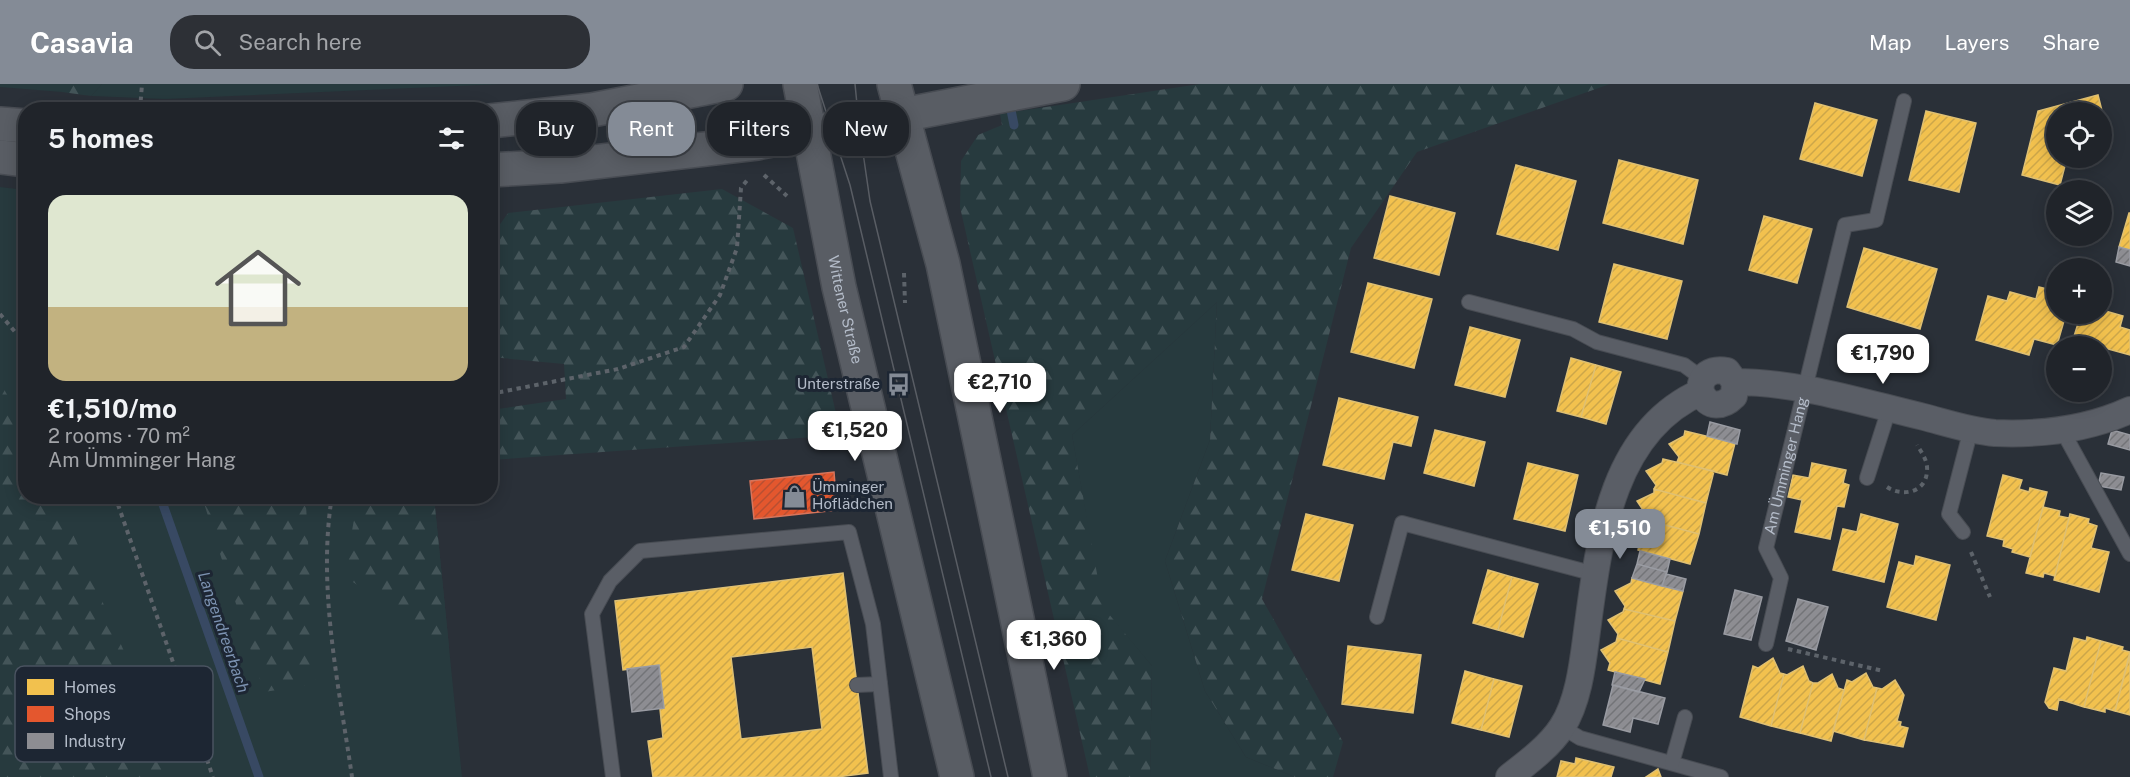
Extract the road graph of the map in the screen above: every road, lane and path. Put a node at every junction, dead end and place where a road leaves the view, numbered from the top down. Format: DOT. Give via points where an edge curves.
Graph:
graph roads {
  1 [pos="142,84"];
  2 [pos="726,84"];
  3 [pos="800,84"];
  4 [pos="894,84"];
  5 [pos="1063,84"];
  6 [pos="1904,101"];
  7 [pos="141,102"];
  8 [pos="803,102"];
  9 [pos="899,102"];
  10 [pos="909,115"];
  11 [pos="498,121"];
  12 [pos="0,124"];
  13 [pos="18,125"];
  14 [pos="909,138"];
  15 [pos="811,145"];
  16 [pos="707,149"];
  17 [pos="0,157"];
  18 [pos="18,159"];
  19 [pos="498,169"];
  20 [pos="794,204"];
  21 [pos="904,273"];
  22 [pos="1469,302"];
  23 [pos="905,303"];
  24 [pos="0,314"];
  25 [pos="18,335"];
  26 [pos="1702,386"];
  27 [pos="1806,389"];
  28 [pos="498,392"];
  29 [pos="1889,409"];
  30 [pos="2130,410"];
  31 [pos="1971,429"];
  32 [pos="2062,430"];
  33 [pos="1881,434"];
  34 [pos="1872,464"];
  35 [pos="1868,478"];
  36 [pos="118,504"];
  37 [pos="331,504"];
  38 [pos="1963,532"];
  39 [pos="2130,554"];
  40 [pos="1595,574"];
  41 [pos="1990,597"];
  42 [pos="1377,617"];
  43 [pos="1766,644"];
  44 [pos="174,666"];
  45 [pos="1884,671"];
  46 [pos="880,684"];
  47 [pos="857,685"];
  48 [pos="1685,717"];
  49 [pos="1562,727"];
  50 [pos="208,762"];
  51 [pos="1672,763"];
  52 [pos="213,777"];
  53 [pos="352,777"];
  54 [pos="613,777"];
  55 [pos="891,777"];
  56 [pos="957,777"];
  57 [pos="1050,777"];
  58 [pos="1509,777"];
  59 [pos="1721,777"];
  1 -- 7 [label="path"];
  2 -- 11 [label="main road" via="592,110"];
  3 -- 8 [label="main road, Wittener Straße"];
  4 -- 9 [label="main road"];
  5 -- 10 [label="main road"];
  6 -- 27 [label="lane, Am Ümminger Hang" via="1876,220 1845,225"];
  12 -- 13 [label="main road"];
  14 -- 57 [label="main road" via="943,264"];
  15 -- 56 [label="main road, Wittener Straße" via="842,298"];
  16 -- 19 [label="main road"];
  17 -- 18 [label="main road"];
  20 -- 28 [label="path" via="769,178 755,171 741,188 737,248 720,295 684,347 618,369"];
  21 -- 23 [label="path"];
  22 -- 26 [label="lane" via="1573,329 1597,342 1684,365"];
  24 -- 25 [label="path"];
  26 -- 27 [label="street, Am Ümminger Hang" via="1709,372 1718,369 1727,371 1735,382 1770,382"];
  26 -- 40 [label="street, Am Ümminger Hang" via="1639,440 1619,478"];
  27 -- 29 [label="street, Am Ümminger Hang"];
  27 -- 43 [label="lane, Am Ümminger Hang" via="1766,548 1781,578"];
  29 -- 31 [label="street, Am Ümminger Hang"];
  29 -- 33 [label="lane"];
  30 -- 32 [label="street, Am Ümminger Hang"];
  31 -- 32 [label="street, Am Ümminger Hang" via="1994,433"];
  31 -- 38 [label="lane" via="1949,514"];
  32 -- 39 [label="lane"];
  33 -- 34 [label="lane"];
  33 -- 34 [label="path" via="1917,445 1927,473 1922,485 1912,492 1900,493 1889,489"];
  34 -- 35 [label="lane"];
  36 -- 44 [label="path"];
  37 -- 53 [label="path" via="327,526 330,611"];
  38 -- 41 [label="path"];
  40 -- 42 [label="lane" via="1402,523"];
  40 -- 49 [label="street, Am Ümminger Hang" via="1578,682"];
  43 -- 45 [label="path"];
  46 -- 47 [label="lane"];
  46 -- 54 [label="lane" via="873,624 849,532 640,551 610,581 592,614"];
  46 -- 55 [label="lane"];
  48 -- 51 [label="lane"];
  49 -- 51 [label="lane" via="1580,738"];
  49 -- 58 [label="street, Am Ümminger Hang"];
  50 -- 52 [label="path"];
  51 -- 59 [label="lane"];
}
